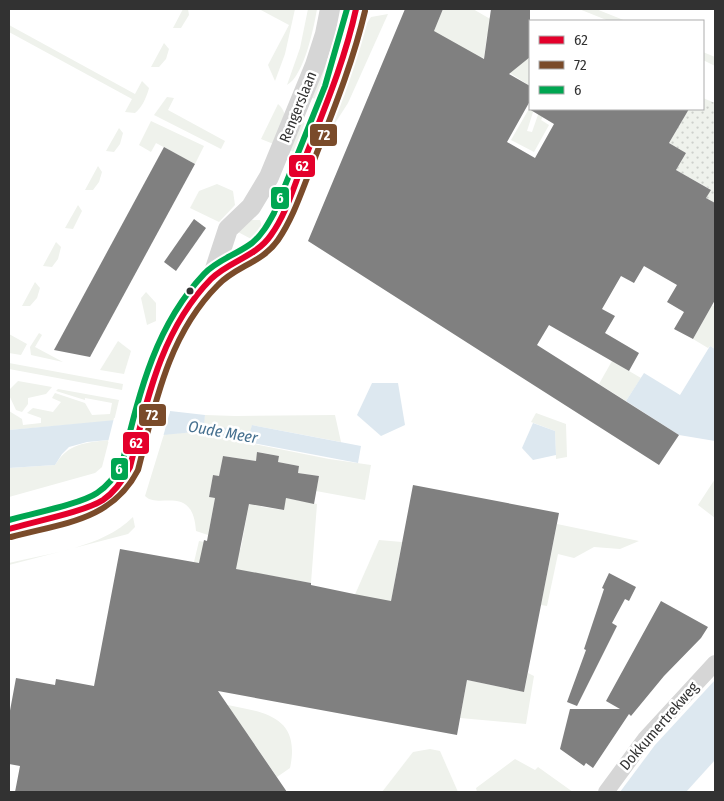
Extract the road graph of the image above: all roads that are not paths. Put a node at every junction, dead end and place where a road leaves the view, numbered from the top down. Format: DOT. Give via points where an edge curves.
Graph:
graph roads {
  1 [pos="330,9"];
  2 [pos="356,9"];
  3 [pos="300,104"];
  4 [pos="324,114"];
  5 [pos="212,278"];
  6 [pos="9,529"];
  7 [pos="715,663"];
  8 [pos="606,792"];
  1 -- 3 [label="street, Rengerslaan" via="325,34"];
  2 -- 4 [label="street, Rengerslaan"];
  3 -- 4 [label="street"];
  3 -- 5 [label="street, Rengerslaan" via="269,177 250,207 228,229"];
  4 -- 5 [label="street, Rengerslaan" via="286,206 266,242"];
  5 -- 6 [label="street, Rengerslaan" via="169,334 155,368 130,467 124,479 107,498 80,511"];
  7 -- 8 [label="street, Dokkumertrekweg" via="650,732"];
}
